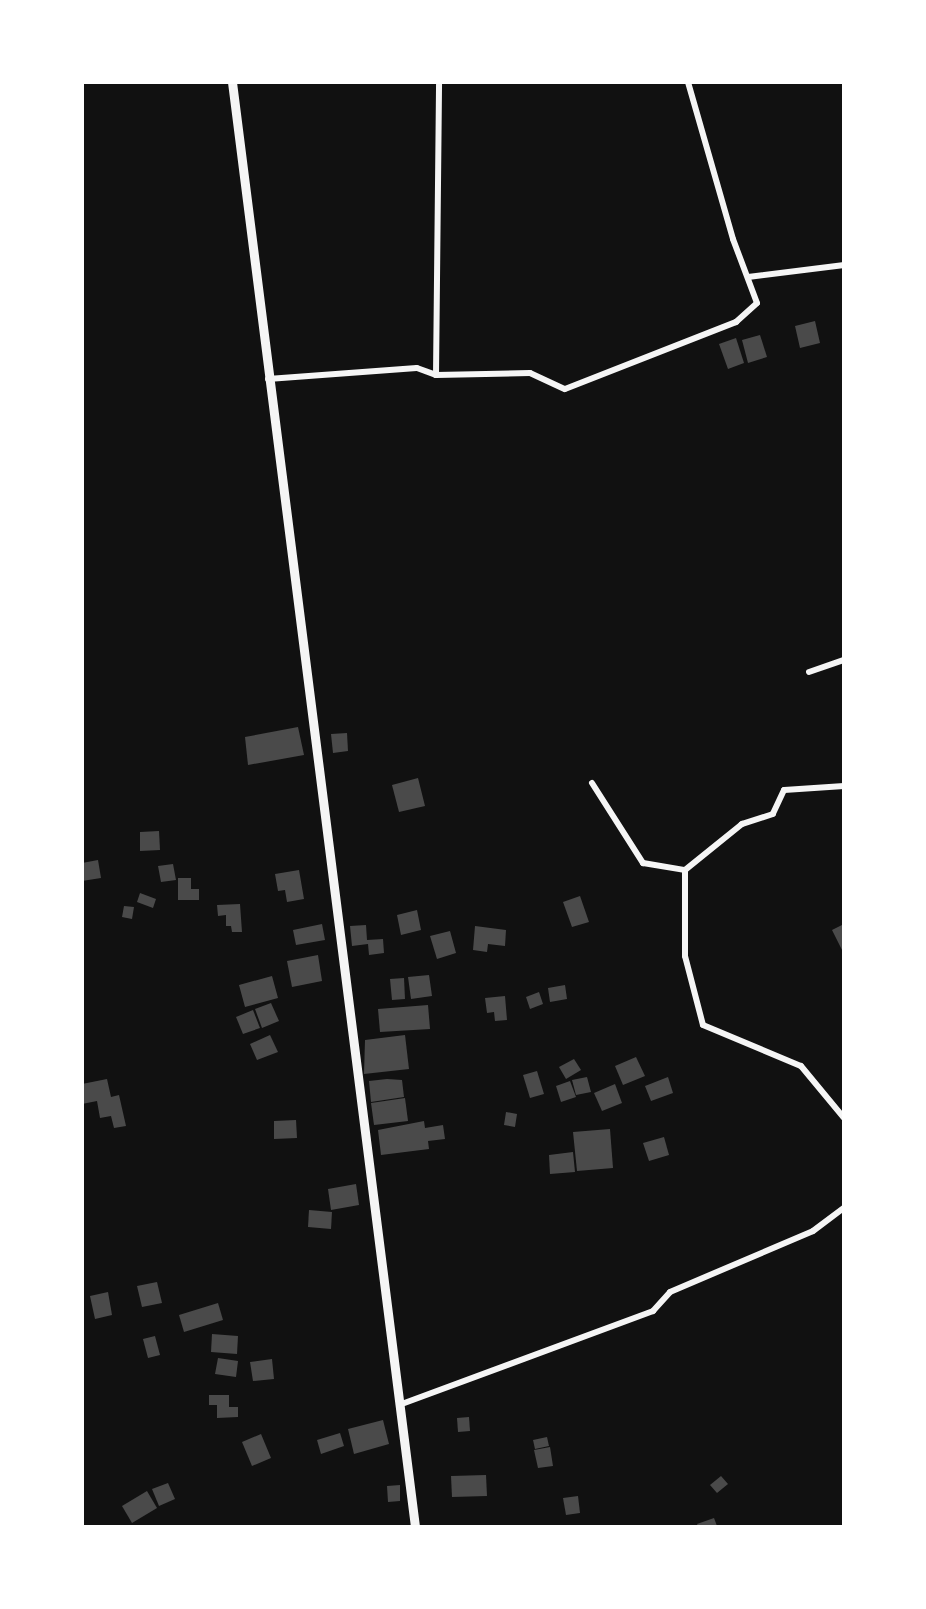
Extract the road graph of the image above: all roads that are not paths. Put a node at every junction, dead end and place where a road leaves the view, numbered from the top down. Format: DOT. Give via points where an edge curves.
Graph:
graph roads {
  1 [pos="232,82"];
  2 [pos="439,82"];
  3 [pos="688,82"];
  4 [pos="843,265"];
  5 [pos="748,277"];
  6 [pos="436,375"];
  7 [pos="268,379"];
  8 [pos="843,660"];
  9 [pos="809,672"];
  10 [pos="592,783"];
  11 [pos="843,786"];
  12 [pos="685,870"];
  13 [pos="843,1118"];
  14 [pos="843,1208"];
  15 [pos="399,1405"];
  16 [pos="416,1527"];
  1 -- 7 [label="street"];
  2 -- 6 [label="street"];
  3 -- 5 [label="street"];
  4 -- 5 [label="street"];
  5 -- 6 [label="street" via="757,303 735,321 565,388 530,373"];
  6 -- 7 [label="street" via="417,368"];
  7 -- 15 [label="street"];
  8 -- 9 [label="street"];
  10 -- 12 [label="street" via="643,863"];
  11 -- 12 [label="street" via="784,790 773,814 742,824"];
  12 -- 13 [label="street" via="685,956 703,1025 801,1066"];
  14 -- 15 [label="street" via="813,1231 670,1292 653,1311"];
  15 -- 16 [label="street"];
}
